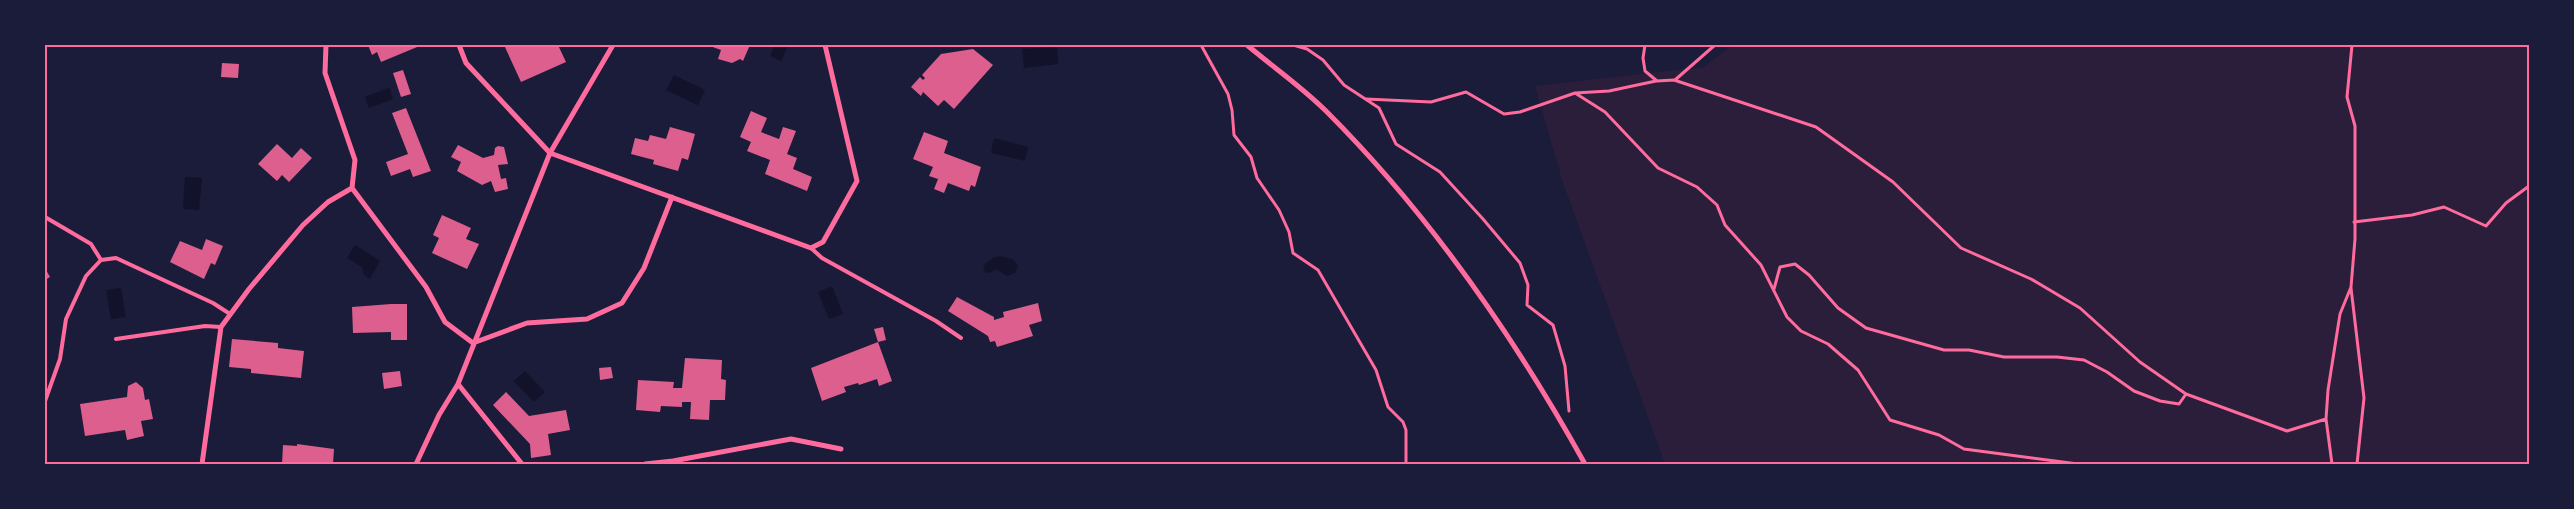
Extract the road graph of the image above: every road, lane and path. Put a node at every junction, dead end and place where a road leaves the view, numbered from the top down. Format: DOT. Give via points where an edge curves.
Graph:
graph roads {
  1 [pos="326,45"];
  2 [pos="459,45"];
  3 [pos="613,45"];
  4 [pos="825,45"];
  5 [pos="1201,45"];
  6 [pos="1248,45"];
  7 [pos="1293,45"];
  8 [pos="1645,45"];
  9 [pos="1715,45"];
  10 [pos="2352,45"];
  11 [pos="1674,80"];
  12 [pos="1657,81"];
  13 [pos="1575,93"];
  14 [pos="1364,99"];
  15 [pos="550,154"];
  16 [pos="2529,186"];
  17 [pos="352,188"];
  18 [pos="672,197"];
  19 [pos="45,217"];
  20 [pos="2354,222"];
  21 [pos="811,248"];
  22 [pos="101,260"];
  23 [pos="2351,287"];
  24 [pos="1773,290"];
  25 [pos="230,314"];
  26 [pos="221,327"];
  27 [pos="961,338"];
  28 [pos="116,339"];
  29 [pos="473,343"];
  30 [pos="458,384"];
  31 [pos="2186,394"];
  32 [pos="45,401"];
  33 [pos="2326,419"];
  34 [pos="1566,430"];
  35 [pos="841,449"];
  36 [pos="202,464"];
  37 [pos="416,464"];
  38 [pos="522,464"];
  39 [pos="645,464"];
  40 [pos="1406,464"];
  41 [pos="1585,464"];
  42 [pos="2078,464"];
  43 [pos="2332,464"];
  44 [pos="2357,464"];
  1 -- 17 [label="street" via="325,73 355,160"];
  2 -- 15 [label="street" via="466,63"];
  3 -- 15 [label="street"];
  4 -- 21 [label="street" via="857,181 823,242"];
  5 -- 40 [label="path" via="1228,94 1234,135 1251,157 1257,178 1279,210 1289,232 1293,253 1318,270 1376,370 1388,407 1403,422"];
  6 -- 34 [label="street" via="1324,109 1414,209 1496,317"];
  7 -- 14 [label="path" via="1307,49 1323,60 1344,85"];
  8 -- 12 [label="path" via="1642,58 1645,71"];
  9 -- 11 [label="path"];
  10 -- 20 [label="path" via="2348,97 2355,126"];
  11 -- 12 [label="path"];
  11 -- 31 [label="path" via="1816,127 1893,182 1961,248 2080,308 2140,362"];
  12 -- 13 [label="path" via="1608,91"];
  13 -- 14 [label="path" via="1520,112 1504,114 1466,92 1431,102"];
  13 -- 24 [label="path" via="1605,112 1658,168 1697,187 1717,206 1725,224 1761,264"];
  14 -- 34 [label="path" via="1379,108 1396,144 1440,172 1520,263 1528,285 1527,305 1553,325 1565,366 1570,405"];
  15 -- 18 [label="street"];
  15 -- 29 [label="street"];
  16 -- 20 [label="path" via="2506,203 2486,226 2444,207 2412,215"];
  17 -- 25 [label="street" via="328,202 303,225"];
  17 -- 29 [label="street" via="426,288 445,322"];
  18 -- 21 [label="street"];
  18 -- 29 [label="street" via="644,268 622,303 587,319 528,323"];
  19 -- 22 [label="lane" via="91,244"];
  20 -- 23 [label="path"];
  21 -- 27 [label="lane" via="822,258"];
  22 -- 25 [label="lane" via="116,258"];
  22 -- 32 [label="lane" via="86,276 66,319 60,359"];
  23 -- 33 [label="path" via="2340,314"];
  23 -- 44 [label="path" via="2364,398"];
  24 -- 31 [label="path" via="1780,267 1795,264 1838,308 1866,328 1944,350 1969,350 2004,357 2084,360 2134,391 2160,401 2179,404"];
  24 -- 42 [label="path" via="1787,317 1801,331 1828,344 1858,370 1890,420 1939,435 1964,449"];
  25 -- 26 [label="street"];
  26 -- 28 [label="lane" via="205,326"];
  26 -- 36 [label="street"];
  29 -- 30 [label="street"];
  30 -- 37 [label="street"];
  30 -- 38 [label="street"];
  31 -- 33 [label="path" via="2287,432"];
  33 -- 43 [label="path"];
  34 -- 41 [label="street"];
  35 -- 39 [label="street" via="791,439"];
}
